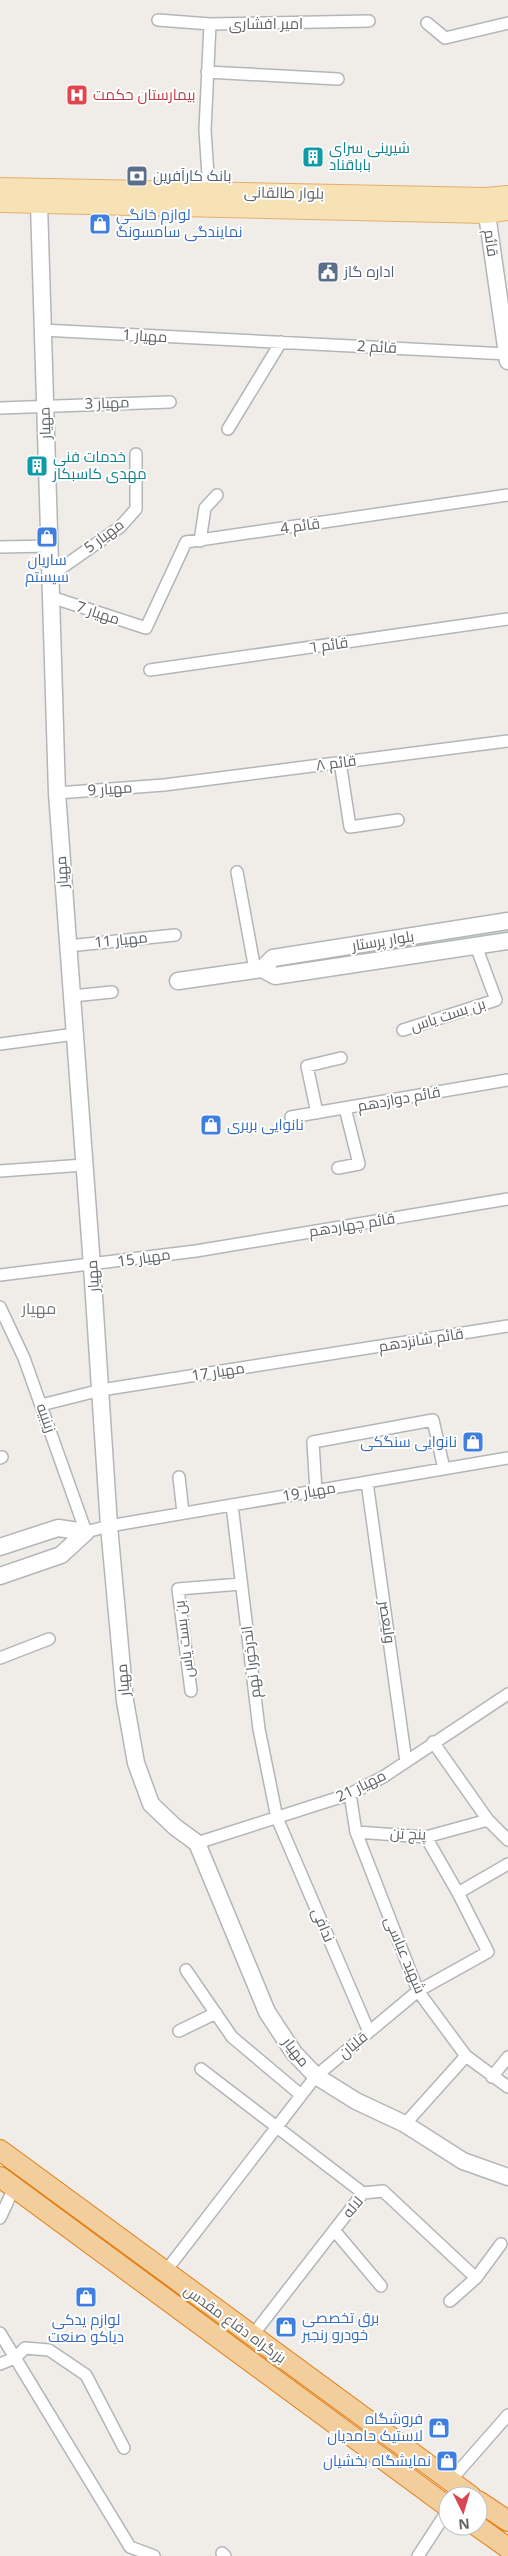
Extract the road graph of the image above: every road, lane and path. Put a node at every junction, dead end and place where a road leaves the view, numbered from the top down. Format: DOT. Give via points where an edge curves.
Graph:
graph roads {
  1 [pos="158,20"];
  2 [pos="369,21"];
  3 [pos="427,23"];
  4 [pos="508,23"];
  5 [pos="210,24"];
  6 [pos="207,72"];
  7 [pos="338,79"];
  8 [pos="0,187"];
  9 [pos="210,191"];
  10 [pos="508,195"];
  11 [pos="0,203"];
  12 [pos="39,204"];
  13 [pos="508,211"];
  14 [pos="487,214"];
  15 [pos="42,330"];
  16 [pos="247,340"];
  17 [pos="281,342"];
  18 [pos="508,357"];
  19 [pos="170,402"];
  20 [pos="45,405"];
  21 [pos="0,408"];
  22 [pos="228,428"];
  23 [pos="136,454"];
  24 [pos="217,494"];
  25 [pos="508,495"];
  26 [pos="200,540"];
  27 [pos="50,546"];
  28 [pos="0,547"];
  29 [pos="50,576"];
  30 [pos="51,597"];
  31 [pos="508,619"];
  32 [pos="146,628"];
  33 [pos="150,670"];
  34 [pos="508,741"];
  35 [pos="340,762"];
  36 [pos="164,785"];
  37 [pos="56,793"];
  38 [pos="398,820"];
  39 [pos="237,872"];
  40 [pos="508,921"];
  41 [pos="175,935"];
  42 [pos="508,941"];
  43 [pos="68,946"];
  44 [pos="476,946"];
  45 [pos="259,969"];
  46 [pos="178,981"];
  47 [pos="112,992"];
  48 [pos="72,996"];
  49 [pos="403,1030"];
  50 [pos="75,1034"];
  51 [pos="0,1044"];
  52 [pos="341,1058"];
  53 [pos="508,1080"];
  54 [pos="345,1108"];
  55 [pos="317,1113"];
  56 [pos="291,1117"];
  57 [pos="84,1165"];
  58 [pos="338,1168"];
  59 [pos="0,1171"];
  60 [pos="508,1199"];
  61 [pos="196,1251"];
  62 [pos="92,1266"];
  63 [pos="0,1275"];
  64 [pos="0,1307"];
  65 [pos="508,1326"];
  66 [pos="334,1353"];
  67 [pos="101,1390"];
  68 [pos="41,1405"];
  69 [pos="508,1458"];
  70 [pos="444,1469"];
  71 [pos="179,1477"];
  72 [pos="367,1482"];
  73 [pos="316,1491"];
  74 [pos="232,1505"];
  75 [pos="183,1513"];
  76 [pos="109,1526"];
  77 [pos="86,1532"];
  78 [pos="0,1547"];
  79 [pos="0,1576"];
  80 [pos="241,1584"];
  81 [pos="49,1639"];
  82 [pos="0,1658"];
  83 [pos="190,1691"];
  84 [pos="508,1694"];
  85 [pos="433,1742"];
  86 [pos="406,1762"];
  87 [pos="350,1794"];
  88 [pos="277,1818"];
  89 [pos="488,1820"];
  90 [pos="356,1832"];
  91 [pos="426,1837"];
  92 [pos="508,1840"];
  93 [pos="197,1843"];
  94 [pos="508,1864"];
  95 [pos="458,1893"];
  96 [pos="186,1970"];
  97 [pos="418,1992"];
  98 [pos="216,2013"];
  99 [pos="179,2031"];
  100 [pos="369,2032"];
  101 [pos="466,2056"];
  102 [pos="508,2057"];
  103 [pos="201,2069"];
  104 [pos="316,2076"];
  105 [pos="492,2077"];
  106 [pos="508,2087"];
  107 [pos="302,2095"];
  108 [pos="405,2124"];
  109 [pos="276,2128"];
  110 [pos="0,2150"];
  111 [pos="508,2177"];
  112 [pos="7,2182"];
  113 [pos="363,2193"];
  114 [pos="0,2218"];
  115 [pos="334,2230"];
  116 [pos="500,2244"];
  117 [pos="165,2272"];
  118 [pos="476,2278"];
  119 [pos="380,2286"];
  120 [pos="450,2302"];
  121 [pos="0,2333"];
  122 [pos="252,2336"];
  123 [pos="15,2358"];
  124 [pos="0,2364"];
  125 [pos="508,2415"];
  126 [pos="124,2448"];
  127 [pos="450,2481"];
  128 [pos="457,2486"];
  129 [pos="438,2499"];
  130 [pos="488,2508"];
  131 [pos="508,2522"];
  132 [pos="438,2525"];
  133 [pos="488,2534"];
  134 [pos="508,2548"];
  135 [pos="130,2552"];
  136 [pos="154,2556"];
  137 [pos="418,2556"];
  1 -- 5 [label="street"];
  2 -- 5 [label="street, امیر افشاری"];
  3 -- 4 [label="street" via="445,38"];
  5 -- 6 [label="street, امیر افشاری"];
  6 -- 7 [label="street"];
  6 -- 9 [label="street, امیر افشاری" via="205,130"];
  8 -- 9 [label="main road, بلوار طالقانی"];
  9 -- 10 [label="main road, بلوار طالقانی"];
  11 -- 12 [label="main road, بلوار طالقانی"];
  12 -- 14 [label="main road, بلوار طالقانی"];
  12 -- 15 [label="street, مهیار"];
  13 -- 14 [label="main road, بلوار طالقانی"];
  14 -- 18 [label="street, قائم"];
  15 -- 16 [label="street, مهیار 1"];
  15 -- 20 [label="street, مهیار"];
  16 -- 17 [label="street, قائم 2"];
  17 -- 18 [label="street, قائم 2"];
  17 -- 22 [label="street"];
  19 -- 20 [label="street, مهیار 3"];
  20 -- 21 [label="street, مهیار 3"];
  20 -- 27 [label="street, مهیار"];
  23 -- 29 [label="street, مهیار 5" via="136,509 120,526"];
  24 -- 26 [label="street" via="205,508"];
  25 -- 26 [label="street, قائم 4"];
  26 -- 32 [label="street, قائم 4" via="186,542"];
  27 -- 28 [label="street"];
  27 -- 29 [label="street, مهیار"];
  29 -- 30 [label="street, مهیار"];
  30 -- 32 [label="street, مهیار 7"];
  30 -- 37 [label="street, مهیار"];
  31 -- 33 [label="street, قائم ٦"];
  34 -- 35 [label="street, قائم ٨"];
  35 -- 36 [label="street, قائم ٨"];
  35 -- 38 [label="street" via="350,827"];
  36 -- 37 [label="street, مهیار 9"];
  37 -- 43 [label="street, مهیار"];
  39 -- 45 [label="street"];
  40 -- 45 [label="street, بلوار پرستار" via="273,958"];
  41 -- 43 [label="street, مهیار 11"];
  42 -- 44 [label="street, بلوار پرستار"];
  43 -- 48 [label="street, مهیار"];
  44 -- 45 [label="street, بلوار پرستار" via="275,976"];
  44 -- 49 [label="street, بن بست یاس" via="496,1000"];
  45 -- 46 [label="street, بلوار پرستار"];
  47 -- 48 [label="street"];
  48 -- 50 [label="street, مهیار"];
  50 -- 51 [label="street"];
  50 -- 57 [label="street, مهیار"];
  52 -- 55 [label="street" via="307,1066"];
  53 -- 54 [label="street, قائم دوازدهم"];
  54 -- 55 [label="street, قائم دوازدهم"];
  54 -- 58 [label="street" via="359,1164"];
  55 -- 56 [label="street, قائم دوازدهم"];
  57 -- 59 [label="street"];
  57 -- 62 [label="street, مهیار"];
  60 -- 61 [label="street, قائم چهاردهم"];
  61 -- 62 [label="street, مهیار 15"];
  62 -- 63 [label="street, مهیار 15"];
  62 -- 67 [label="street, مهیار"];
  64 -- 68 [label="street, زینبیه"];
  65 -- 66 [label="street, قائم شانزدهم"];
  66 -- 67 [label="street, مهیار 17"];
  67 -- 68 [label="street, مهیار 17"];
  67 -- 76 [label="street, مهیار"];
  68 -- 77 [label="street, زینبیه"];
  69 -- 70 [label="street, مهیار 19"];
  70 -- 72 [label="street, مهیار 19"];
  70 -- 73 [label="street" via="433,1420 313,1442"];
  71 -- 75 [label="street"];
  72 -- 73 [label="street, مهیار 19"];
  72 -- 86 [label="street, ولیعصر"];
  73 -- 74 [label="street, مهیار 19"];
  74 -- 75 [label="street, مهیار 19"];
  74 -- 80 [label="street, اندرخورا نهم"];
  75 -- 76 [label="street, مهیار 19"];
  76 -- 77 [label="street, مهیار 19"];
  76 -- 93 [label="street, مهیار" via="125,1701 136,1763 151,1804"];
  77 -- 78 [label="street" via="58,1528"];
  77 -- 79 [label="street" via="60,1556"];
  80 -- 83 [label="street, بن بست یاس" via="178,1589"];
  80 -- 88 [label="street, اندرخورا نهم" via="259,1729"];
  81 -- 82 [label="street"];
  84 -- 85 [label="street, مهیار 21"];
  85 -- 86 [label="street, مهیار 21"];
  85 -- 89 [label="street"];
  86 -- 87 [label="street, مهیار 21"];
  87 -- 88 [label="street, مهیار 21"];
  87 -- 90 [label="street, شهید عباسی"];
  88 -- 93 [label="street, مهیار 21"];
  88 -- 100 [label="street, ندافی"];
  89 -- 91 [label="street, پنج تن"];
  89 -- 92 [label="street"];
  90 -- 91 [label="street, پنج تن"];
  90 -- 97 [label="street, شهید عباسی"];
  91 -- 95 [label="street, قلیان"];
  93 -- 104 [label="street, مهیار" via="267,2012 294,2053"];
  94 -- 95 [label="street"];
  95 -- 97 [label="street, قلیان" via="488,1952"];
  96 -- 98 [label="street"];
  97 -- 100 [label="street, قلیان"];
  97 -- 101 [label="street, شهید عباسی"];
  98 -- 99 [label="street"];
  98 -- 107 [label="street" via="232,2037"];
  100 -- 104 [label="street, قلیان"];
  101 -- 105 [label="street, شهید عباسی"];
  101 -- 108 [label="street"];
  102 -- 105 [label="street"];
  103 -- 109 [label="street"];
  104 -- 107 [label="street, قلیان"];
  104 -- 108 [label="street, مهیار" via="356,2101"];
  105 -- 106 [label="street, شهید عباسی"];
  107 -- 109 [label="street, قلیان"];
  108 -- 111 [label="street, مهیار" via="463,2161"];
  109 -- 113 [label="street"];
  109 -- 117 [label="street, قلیان"];
  110 -- 117 [label="highway, بزرگراه دفاع مقدس"];
  112 -- 114 [label="street"];
  112 -- 129 [label="highway, بزرگراه دفاع مقدس"];
  113 -- 115 [label="street, لاله"];
  113 -- 118 [label="street, لاله" via="383,2191"];
  115 -- 119 [label="street"];
  115 -- 122 [label="street, لاله"];
  116 -- 118 [label="street"];
  117 -- 122 [label="highway, بزرگراه دفاع مقدس"];
  118 -- 120 [label="street"];
  121 -- 123 [label="street"];
  122 -- 127 [label="highway, بزرگراه دفاع مقدس"];
  123 -- 124 [label="street"];
  123 -- 126 [label="street" via="25,2348 49,2350 86,2375"];
  123 -- 135 [label="street"];
  125 -- 127 [label="street"];
  127 -- 128 [label="highway, بزرگراه دفاع مقدس"];
  130 -- 131 [label="highway"];
  132 -- 137 [label="street"];
  133 -- 134 [label="highway"];
  135 -- 136 [label="street"];
}
